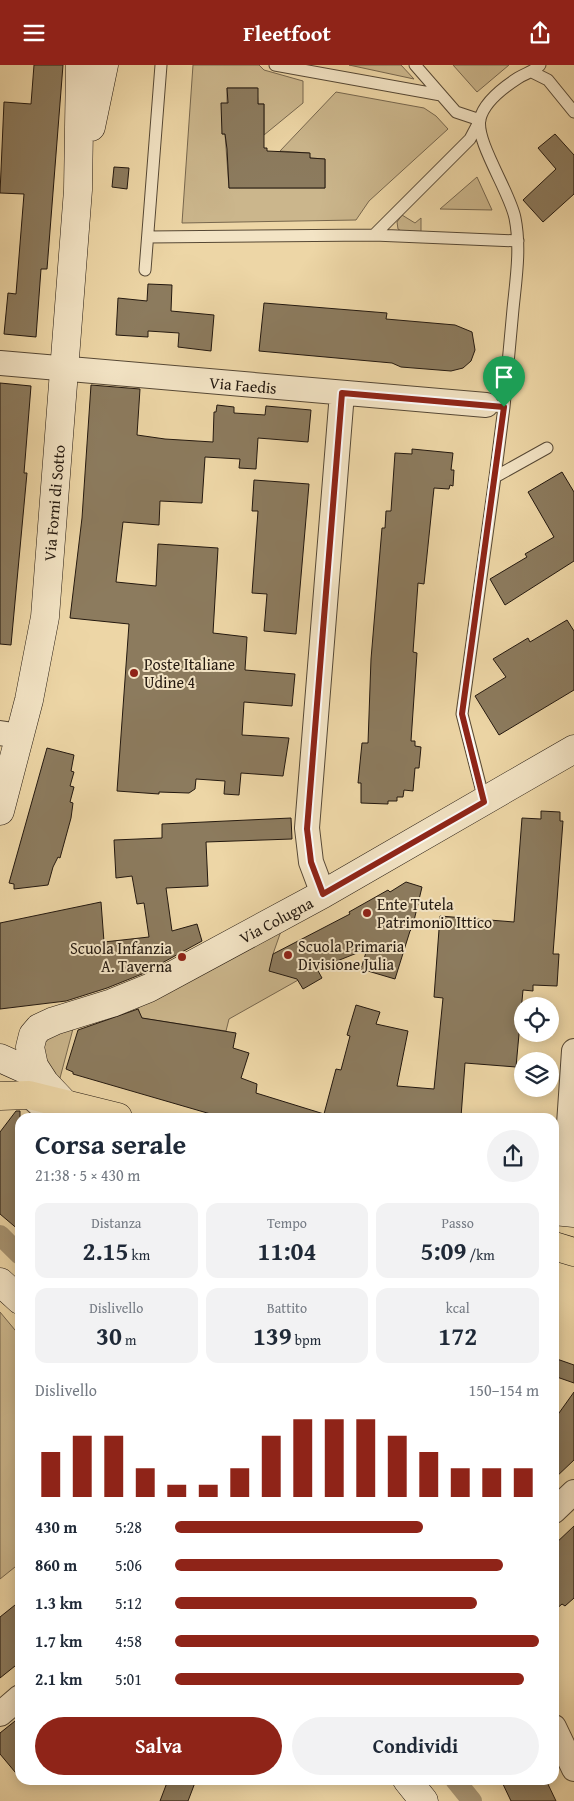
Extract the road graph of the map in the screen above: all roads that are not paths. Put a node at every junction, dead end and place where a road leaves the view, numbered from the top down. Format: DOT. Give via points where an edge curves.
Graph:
graph roads {
  1 [pos="80,65"];
  2 [pos="104,65"];
  3 [pos="161,65"];
  4 [pos="415,65"];
  5 [pos="284,66"];
  6 [pos="536,69"];
  7 [pos="441,95"];
  8 [pos="574,112"];
  9 [pos="480,120"];
  10 [pos="78,190"];
  11 [pos="374,235"];
  12 [pos="148,237"];
  13 [pos="518,241"];
  14 [pos="145,271"];
  15 [pos="0,363"];
  16 [pos="65,369"];
  17 [pos="342,393"];
  18 [pos="495,406"];
  19 [pos="547,448"];
  20 [pos="494,477"];
  21 [pos="10,735"];
  22 [pos="574,749"];
  23 [pos="484,802"];
  24 [pos="0,811"];
  25 [pos="323,894"];
  26 [pos="574,1051"];
  27 [pos="0,1058"];
  28 [pos="13,1091"];
  29 [pos="58,1110"];
  30 [pos="84,1113"];
  31 [pos="563,1212"];
  32 [pos="559,1248"];
  33 [pos="574,1252"];
  34 [pos="0,1282"];
  35 [pos="15,1296"];
  36 [pos="574,1491"];
  37 [pos="559,1506"];
  38 [pos="15,1701"];
  39 [pos="0,1714"];
  40 [pos="563,1737"];
  41 [pos="574,1769"];
  42 [pos="411,1785"];
  43 [pos="424,1801"];
  1 -- 10 [label="main road, Via Forni di Sotto"];
  2 -- 10 [label="main road, Via Forni di Sotto"];
  3 -- 12 [label="lane"];
  4 -- 7 [label="lane"];
  5 -- 7 [label="lane"];
  6 -- 8 [label="lane"];
  6 -- 9 [label="lane" via="518,77 492,99"];
  7 -- 9 [label="lane" via="456,112"];
  9 -- 11 [label="lane" via="470,139"];
  9 -- 13 [label="lane" via="482,138 512,202"];
  10 -- 16 [label="main road, Via Forni di Sotto"];
  11 -- 12 [label="lane"];
  11 -- 13 [label="lane"];
  12 -- 14 [label="lane"];
  13 -- 18 [label="lane" via="517,277"];
  15 -- 16 [label="street, Via Faedis"];
  16 -- 17 [label="street, Via Faedis"];
  16 -- 21 [label="main road, Via Forni di Sotto" via="45,617"];
  17 -- 18 [label="street, Via Faedis"];
  17 -- 25 [label="street" via="307,829 311,862"];
  18 -- 20 [label="lane"];
  19 -- 20 [label="lane"];
  20 -- 23 [label="lane" via="462,714"];
  21 -- 24 [label="main road, Via Forni di Sotto"];
  22 -- 23 [label="main road, Via Colugna"];
  23 -- 25 [label="main road, Via Colugna"];
  25 -- 28 [label="main road, Via Colugna" via="131,996 39,1028 30,1047 31,1058"];
  26 -- 31 [label="street"];
  27 -- 28 [label="main road"];
  28 -- 29 [label="main road"];
  28 -- 29 [label="main road"];
  29 -- 30 [label="main road"];
  32 -- 33 [label="main road"];
  34 -- 35 [label="main road"];
  36 -- 37 [label="street"];
  38 -- 39 [label="street"];
  40 -- 41 [label="street"];
  42 -- 43 [label="main road"];
}
